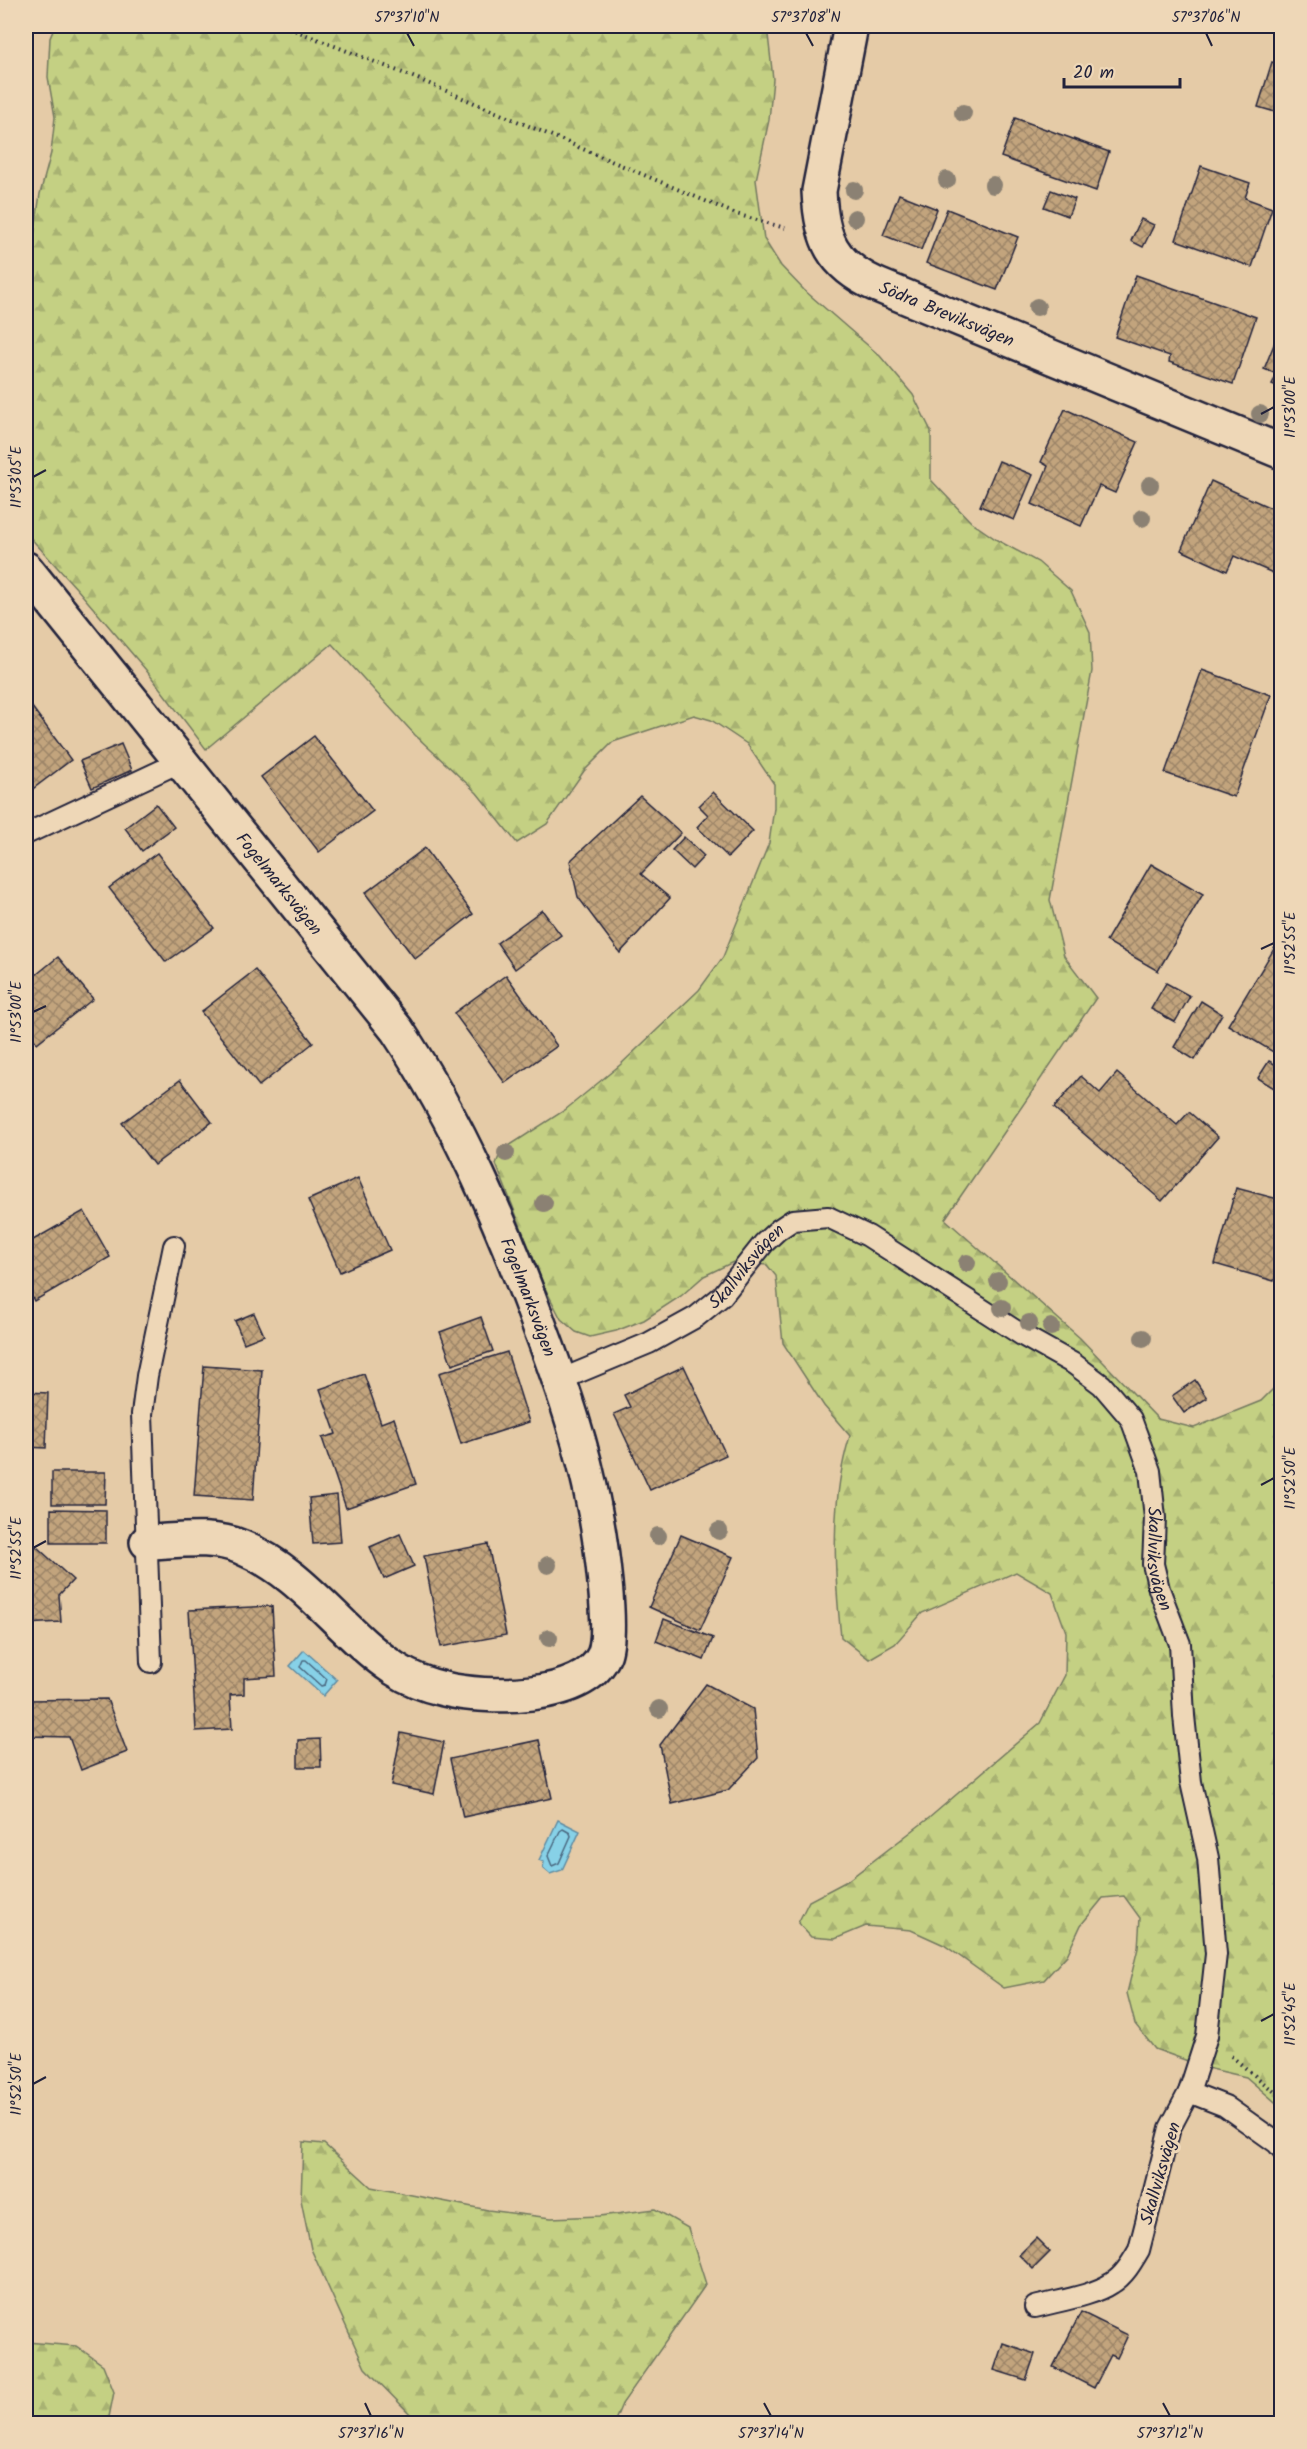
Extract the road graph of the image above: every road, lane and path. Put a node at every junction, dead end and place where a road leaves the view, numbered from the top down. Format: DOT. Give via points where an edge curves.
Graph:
graph roads {
  1 [pos="284,26"];
  2 [pos="851,26"];
  3 [pos="826,241"];
  4 [pos="1281,452"];
  5 [pos="26,569"];
  6 [pos="182,761"];
  7 [pos="26,834"];
  8 [pos="174,1246"];
  9 [pos="560,1380"];
  10 [pos="147,1542"];
  11 [pos="151,1662"];
  12 [pos="1207,2036"];
  13 [pos="1189,2092"];
  14 [pos="1281,2098"];
  15 [pos="1281,2149"];
  16 [pos="1035,2307"];
  1 -- 3 [label="path" via="736,214"];
  2 -- 3 [label="street, Södra Breviksvägen" via="819,191"];
  3 -- 4 [label="street, Södra Breviksvägen" via="840,262 859,277"];
  5 -- 6 [label="street, Fogelmarksvägen"];
  6 -- 7 [label="lane"];
  6 -- 9 [label="street, Fogelmarksvägen" via="397,1030 422,1068 487,1197"];
  8 -- 10 [label="lane" via="142,1414"];
  9 -- 10 [label="street, Fogelmarksvägen" via="585,1457 609,1635 604,1656 594,1670 564,1686 531,1693 482,1694 446,1690 416,1681 393,1668 297,1581 262,1556 237,1545 209,1540"];
  9 -- 12 [label="lane, Skallviksvägen" via="649,1343 696,1317 722,1296 778,1230 793,1220 828,1217 868,1236 1102,1384 1131,1419 1150,1471 1155,1518 1153,1564 1180,1644 1191,1782 1208,1858 1216,1954"];
  10 -- 11 [label="lane"];
  12 -- 13 [label="lane, Skallviksvägen"];
  12 -- 14 [label="path"];
  13 -- 15 [label="lane" via="1225,2106"];
  13 -- 16 [label="lane, Skallviksvägen" via="1170,2128 1139,2250 1129,2267 1112,2283"];
}
